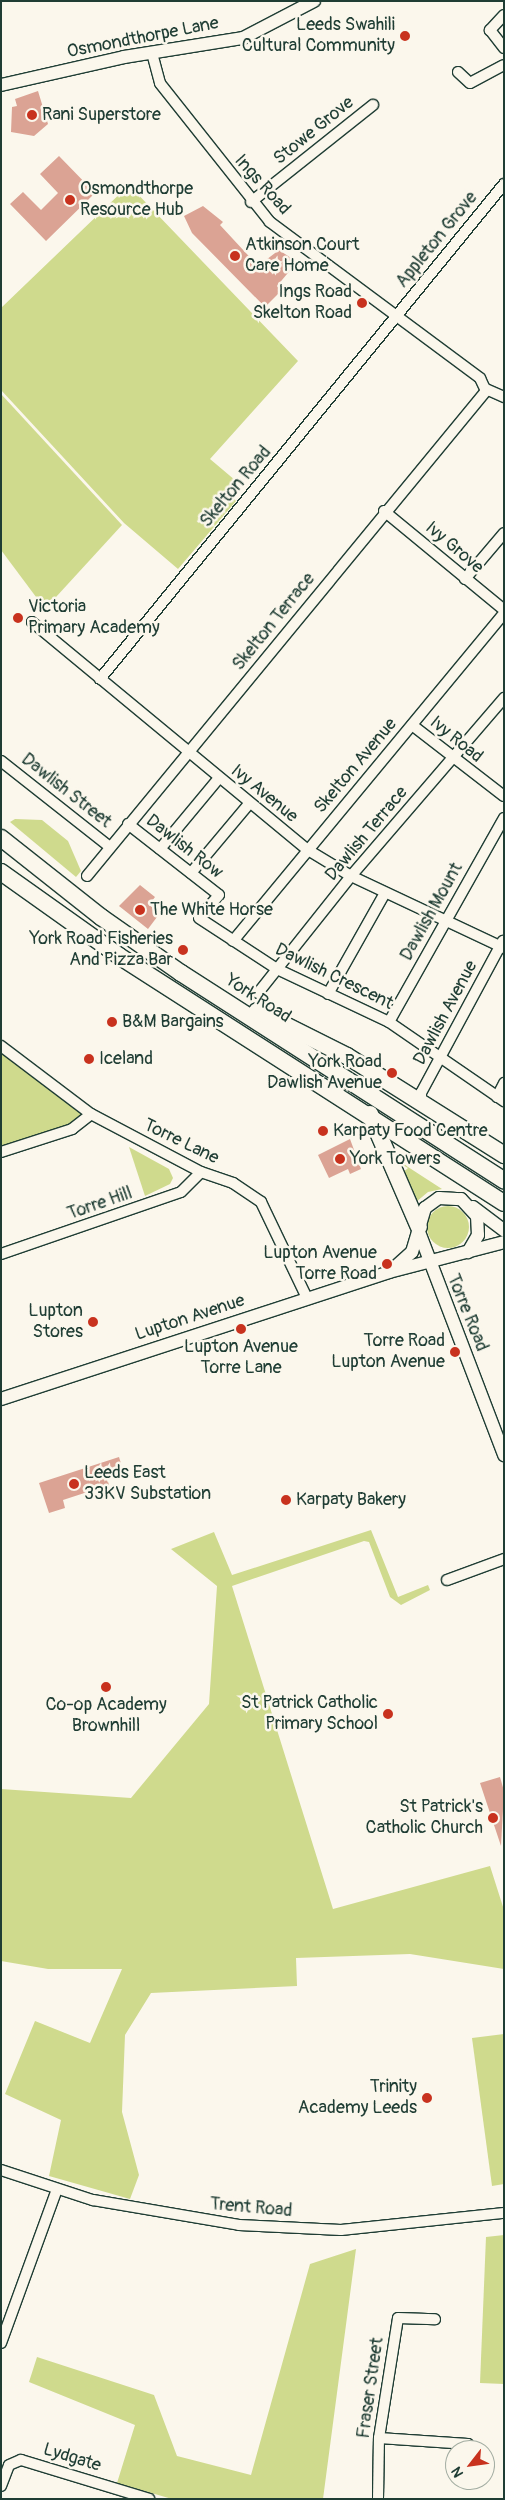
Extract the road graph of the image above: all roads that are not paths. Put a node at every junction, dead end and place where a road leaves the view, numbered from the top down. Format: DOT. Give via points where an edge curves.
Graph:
graph roads {
  1 [pos="314,1"];
  2 [pos="504,15"];
  3 [pos="504,48"];
  4 [pos="152,53"];
  5 [pos="504,65"];
  6 [pos="458,72"];
  7 [pos="1,85"];
  8 [pos="373,105"];
  9 [pos="504,184"];
  10 [pos="251,202"];
  11 [pos="396,316"];
  12 [pos="486,389"];
  13 [pos="504,397"];
  14 [pos="384,511"];
  15 [pos="504,533"];
  16 [pos="465,579"];
  17 [pos="504,611"];
  18 [pos="32,622"];
  19 [pos="100,678"];
  20 [pos="504,698"];
  21 [pos="412,725"];
  22 [pos="189,752"];
  23 [pos="453,759"];
  24 [pos="1,761"];
  25 [pos="219,778"];
  26 [pos="504,796"];
  27 [pos="249,804"];
  28 [pos="504,818"];
  29 [pos="128,824"];
  30 [pos="1,838"];
  31 [pos="110,847"];
  32 [pos="160,849"];
  33 [pos="308,850"];
  34 [pos="1,872"];
  35 [pos="191,873"];
  36 [pos="87,876"];
  37 [pos="351,876"];
  38 [pos="385,893"];
  39 [pos="199,918"];
  40 [pos="446,920"];
  41 [pos="233,941"];
  42 [pos="503,945"];
  43 [pos="277,969"];
  44 [pos="181,973"];
  45 [pos="258,993"];
  46 [pos="328,994"];
  47 [pos="390,1022"];
  48 [pos="1,1046"];
  49 [pos="439,1060"];
  50 [pos="504,1083"];
  51 [pos="500,1099"];
  52 [pos="421,1103"];
  53 [pos="91,1114"];
  54 [pos="369,1114"];
  55 [pos="1,1152"];
  56 [pos="504,1155"];
  57 [pos="201,1172"];
  58 [pos="504,1180"];
  59 [pos="502,1202"];
  60 [pos="469,1204"];
  61 [pos="504,1230"];
  62 [pos="420,1233"];
  63 [pos="504,1242"];
  64 [pos="468,1252"];
  65 [pos="1,1254"];
  66 [pos="454,1257"];
  67 [pos="429,1264"];
  68 [pos="389,1272"];
  69 [pos="307,1298"];
  70 [pos="1,1399"];
  71 [pos="504,1456"];
  72 [pos="504,1559"];
  73 [pos="447,1580"];
  74 [pos="1,2170"];
  75 [pos="57,2189"];
  76 [pos="504,2213"];
  77 [pos="435,2319"];
  78 [pos="1,2343"];
  79 [pos="379,2438"];
  80 [pos="445,2442"];
  81 [pos="1,2486"];
  82 [pos="119,2494"];
  83 [pos="149,2499"];
  84 [pos="378,2499"];
  1 -- 4 [label="street, Osmondthorpe Lane" via="243,38"];
  2 -- 3 [label="street" via="490,30"];
  4 -- 7 [label="street, Osmondthorpe Lane"];
  4 -- 10 [label="street, Ings Road" via="160,83"];
  5 -- 6 [label="street" via="470,84"];
  8 -- 10 [label="street, Stowe Grove"];
  9 -- 11 [label="street, Appleton Grove"];
  10 -- 11 [label="street, Ings Road" via="270,222"];
  11 -- 12 [label="street, Ings Road" via="480,378"];
  11 -- 19 [label="street, Skelton Road"];
  12 -- 13 [label="street, Ings Road"];
  12 -- 14 [label="street, Skelton Terrace" via="482,400"];
  14 -- 16 [label="street, Ivy Grove"];
  14 -- 22 [label="street, Skelton Terrace"];
  15 -- 16 [label="street"];
  16 -- 17 [label="street, Ivy Grove"];
  17 -- 21 [label="street, Skelton Avenue"];
  18 -- 19 [label="street, Ivy Avenue"];
  19 -- 22 [label="street, Ivy Avenue"];
  20 -- 23 [label="street, Dawlish Terrace"];
  21 -- 23 [label="street, Ivy Road"];
  21 -- 33 [label="street, Skelton Avenue"];
  22 -- 25 [label="street, Ivy Avenue"];
  22 -- 29 [label="street, Skelton Terrace"];
  23 -- 26 [label="street, Ivy Road"];
  23 -- 37 [label="street, Dawlish Terrace"];
  24 -- 31 [label="street, Dawlish Street"];
  25 -- 27 [label="street, Ivy Avenue"];
  25 -- 32 [label="street"];
  27 -- 33 [label="street, Ivy Avenue"];
  27 -- 35 [label="street"];
  28 -- 40 [label="street, Dawlish Mount"];
  29 -- 31 [label="street, Skelton Terrace"];
  29 -- 32 [label="street, Dawlish Row"];
  30 -- 44 [label="highway, York Road" via="101,917"];
  31 -- 36 [label="street, Skelton Terrace"];
  32 -- 35 [label="street, Dawlish Row"];
  33 -- 37 [label="street, Ivy Avenue"];
  33 -- 41 [label="street, Skelton Avenue"];
  34 -- 54 [label="highway, York Road" via="119,956"];
  35 -- 39 [label="street, Dawlish Row" via="219,895"];
  37 -- 38 [label="street, Ivy Avenue"];
  37 -- 43 [label="street, Dawlish Terrace"];
  38 -- 40 [label="street, Ivy Avenue"];
  38 -- 46 [label="street"];
  39 -- 41 [label="street, Dawlish Crescent"];
  40 -- 42 [label="street, Ivy Avenue"];
  40 -- 47 [label="street, Dawlish Mount"];
  41 -- 43 [label="street, Dawlish Crescent"];
  42 -- 49 [label="street, Dawlish Avenue"];
  43 -- 45 [label="street, Dawlish Terrace"];
  43 -- 46 [label="street, Dawlish Crescent"];
  44 -- 52 [label="highway" via="347,1056"];
  44 -- 58 [label="highway, York Road"];
  46 -- 47 [label="street, Dawlish Crescent"];
  47 -- 49 [label="street, Dawlish Crescent"];
  48 -- 53 [label="street, Torre Lane"];
  49 -- 51 [label="street, Dawlish Crescent"];
  49 -- 52 [label="street, Dawlish Avenue" via="426,1084"];
  50 -- 51 [label="street"];
  52 -- 56 [label="highway"];
  53 -- 55 [label="street" via="72,1129"];
  53 -- 57 [label="street, Torre Lane"];
  54 -- 59 [label="highway, York Road"];
  54 -- 62 [label="highway"];
  57 -- 65 [label="street, Torre Hill" via="181,1192"];
  57 -- 69 [label="street, Torre Lane" via="233,1183 261,1202"];
  60 -- 61 [label="street"];
  60 -- 62 [label="street, Lupton Avenue" via="455,1197 439,1198 425,1208"];
  60 -- 64 [label="street" via="479,1226"];
  62 -- 66 [label="street, Torre Road" via="434,1253"];
  62 -- 67 [label="street, Torre Road"];
  62 -- 68 [label="street, Lupton Avenue" via="412,1252"];
  63 -- 64 [label="street, Lupton Avenue"];
  64 -- 66 [label="street, Lupton Avenue"];
  66 -- 67 [label="street, Lupton Avenue"];
  67 -- 68 [label="street, Lupton Avenue"];
  67 -- 71 [label="street, Torre Road"];
  68 -- 69 [label="street, Lupton Avenue"];
  69 -- 70 [label="street, Lupton Avenue"];
  72 -- 73 [label="street"];
  74 -- 75 [label="street, Trent Road"];
  75 -- 76 [label="street, Trent Road" via="93,2200 182,2217 278,2228 341,2230"];
  75 -- 78 [label="street"];
  77 -- 79 [label="street, Fraser Street" via="398,2318"];
  79 -- 80 [label="street"];
  79 -- 84 [label="street, Fraser Street"];
  81 -- 82 [label="street, Lydgate" via="9,2465 21,2460"];
  82 -- 83 [label="street, Lydgate"];
}
